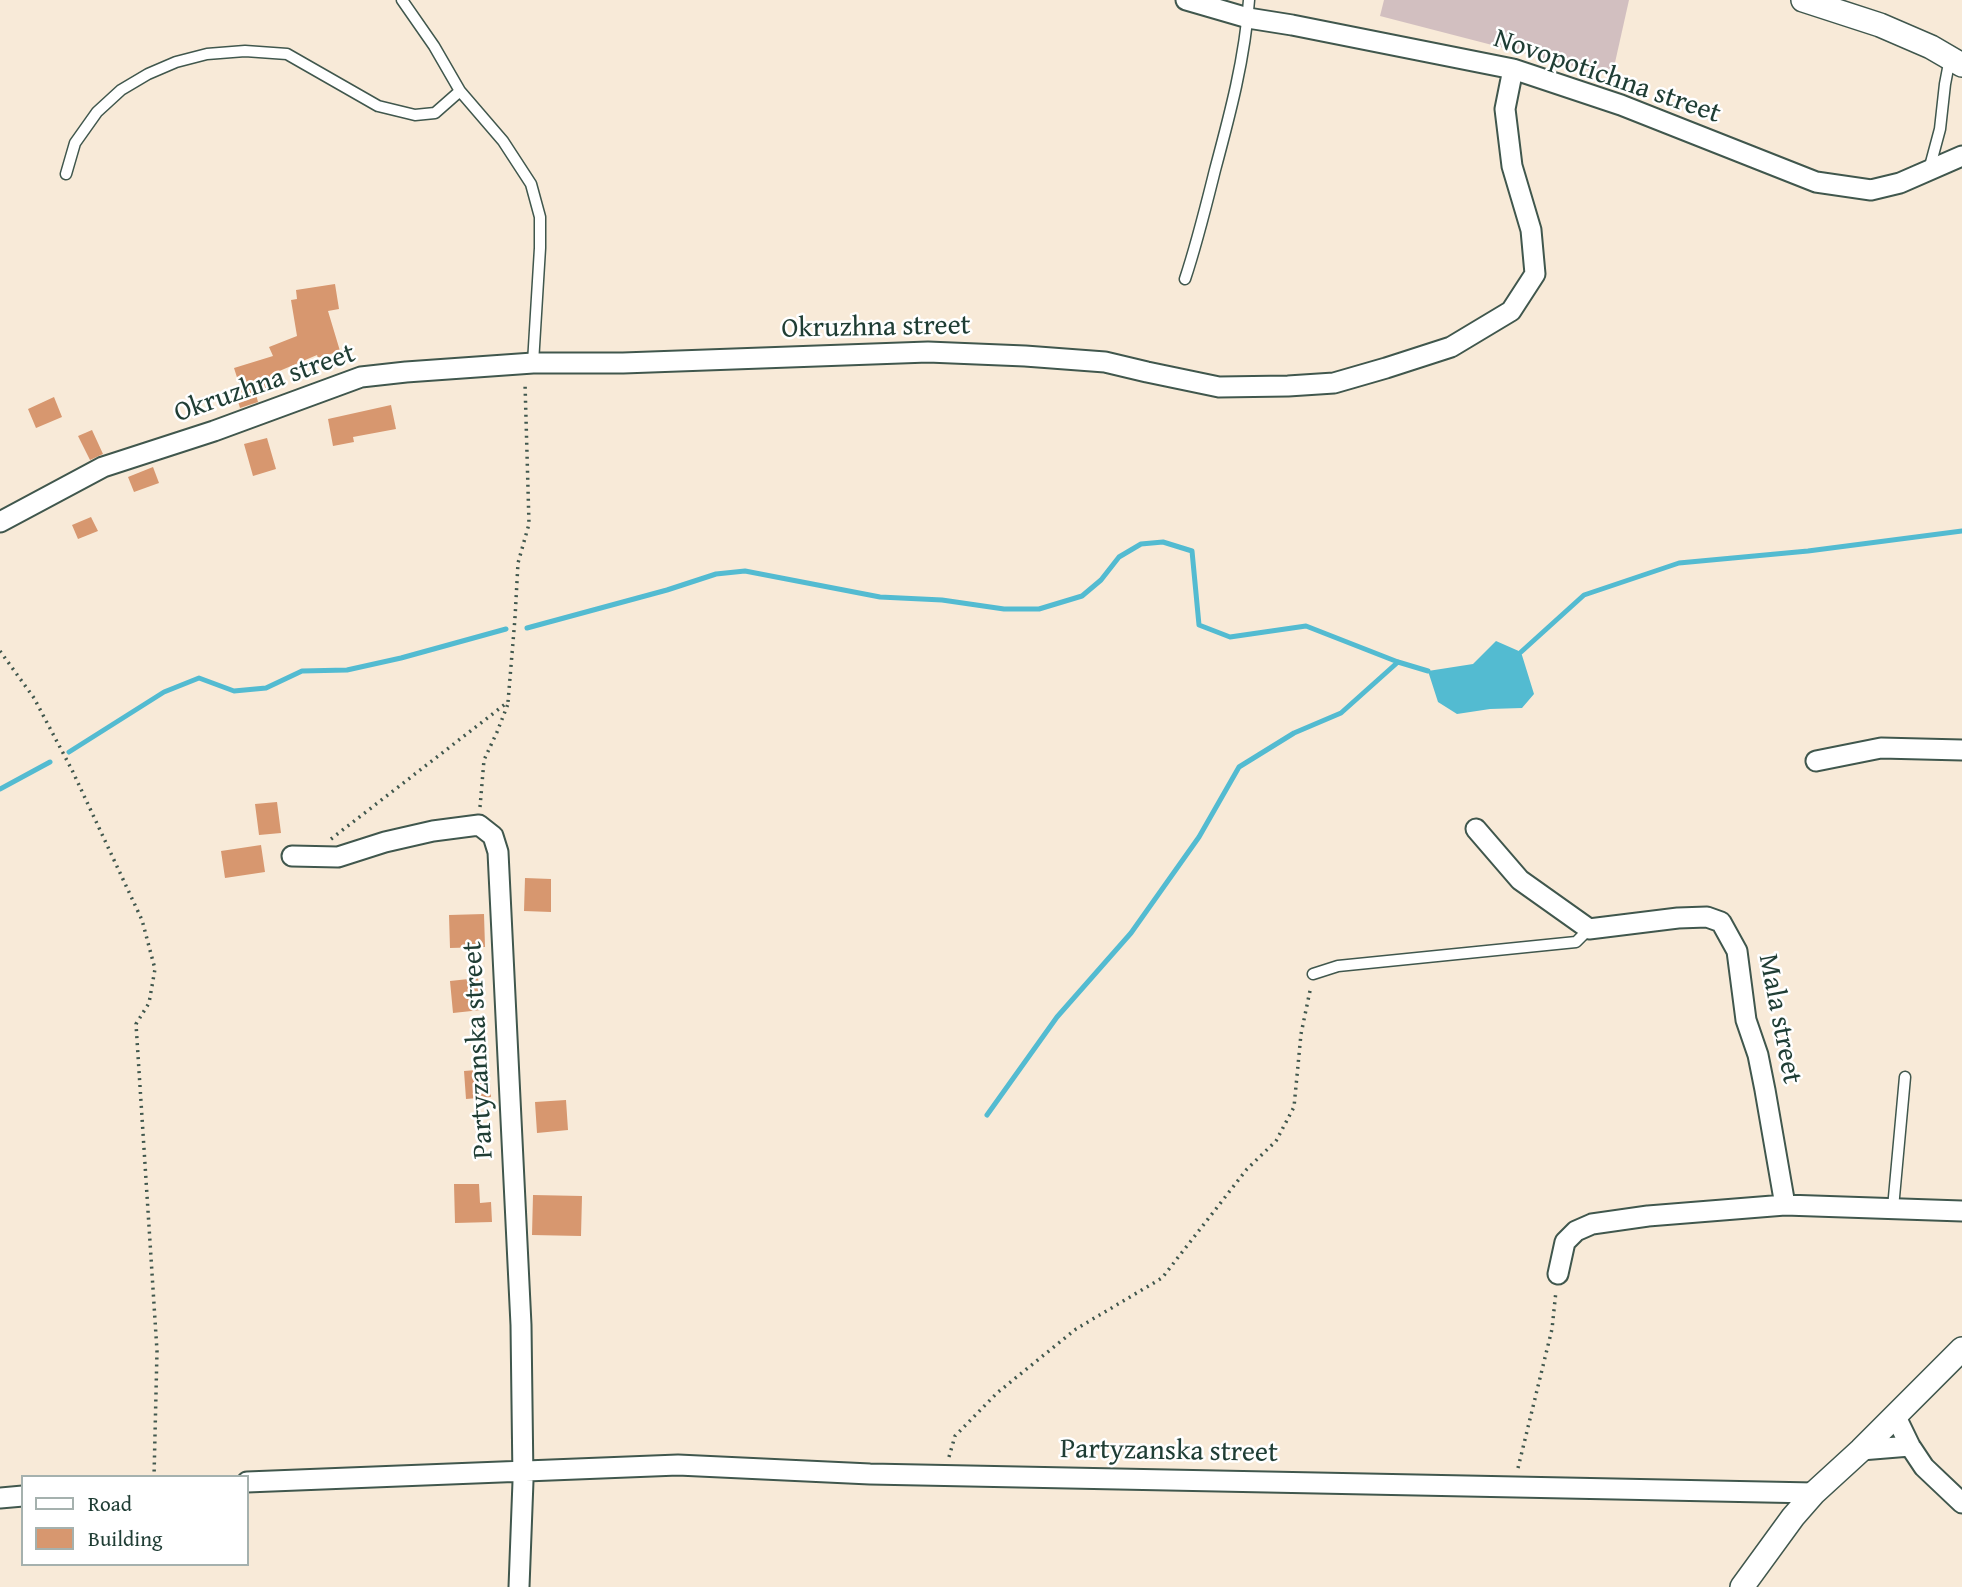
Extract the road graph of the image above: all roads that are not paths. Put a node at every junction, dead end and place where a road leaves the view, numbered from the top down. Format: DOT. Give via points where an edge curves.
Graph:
graph roads {
  1 [pos="402,0"];
  2 [pos="1186,0"];
  3 [pos="1817,2"];
  4 [pos="1248,9"];
  5 [pos="1956,61"];
  6 [pos="1513,69"];
  7 [pos="460,91"];
  8 [pos="1962,156"];
  9 [pos="1928,170"];
  10 [pos="66,174"];
  11 [pos="1185,279"];
  12 [pos="529,363"];
  13 [pos="0,522"];
  14 [pos="1962,750"];
  15 [pos="1816,761"];
  16 [pos="1476,829"];
  17 [pos="292,856"];
  18 [pos="1589,929"];
  19 [pos="1313,974"];
  20 [pos="1905,1077"];
  21 [pos="1786,1205"];
  22 [pos="1893,1208"];
  23 [pos="1962,1211"];
  24 [pos="1558,1274"];
  25 [pos="1962,1349"];
  26 [pos="1895,1415"];
  27 [pos="1910,1446"];
  28 [pos="1861,1450"];
  29 [pos="522,1470"];
  30 [pos="248,1482"];
  31 [pos="1814,1493"];
  32 [pos="21,1496"];
  33 [pos="0,1497"];
  34 [pos="1962,1503"];
  35 [pos="519,1587"];
  36 [pos="1742,1587"];
  1 -- 7 [label="lane"];
  2 -- 4 [label="street, Novopotichna street"];
  3 -- 5 [label="street"];
  4 -- 6 [label="street, Novopotichna street" via="1292,25"];
  4 -- 11 [label="lane" via="1234,100"];
  5 -- 9 [label="lane" via="1945,84 1940,129"];
  6 -- 9 [label="street, Novopotichna street" via="1621,105 1816,182 1871,190"];
  6 -- 12 [label="street, Okruzhna street" via="1505,109 1512,166 1531,230 1535,274 1511,311 1451,347 1373,372 1334,383 1219,387 1105,362 928,352"];
  7 -- 10 [label="lane" via="435,113 415,115 379,106 287,54 207,54 176,62 121,90 97,112 75,143"];
  7 -- 12 [label="lane" via="503,141 531,184 540,217"];
  8 -- 9 [label="street, Novopotichna street"];
  12 -- 13 [label="street, Okruzhna street" via="361,377 103,467"];
  14 -- 15 [label="street" via="1881,748"];
  16 -- 18 [label="street" via="1520,880"];
  17 -- 29 [label="street, Partyzanska street" via="338,857 433,831 479,825 493,836 498,852 521,1325"];
  18 -- 19 [label="lane" via="1576,942 1338,967"];
  18 -- 21 [label="street, Mala street" via="1678,918 1707,917 1721,922 1737,951 1746,1020 1758,1055"];
  20 -- 22 [label="lane"];
  21 -- 22 [label="street"];
  21 -- 24 [label="street" via="1592,1224 1576,1230 1565,1242"];
  22 -- 23 [label="street"];
  25 -- 26 [label="street"];
  26 -- 27 [label="street"];
  26 -- 28 [label="street"];
  27 -- 28 [label="street"];
  27 -- 34 [label="street" via="1924,1467"];
  28 -- 31 [label="street"];
  29 -- 30 [label="street, Partyzanska street"];
  29 -- 31 [label="street, Partyzanska street" via="678,1465 944,1476"];
  29 -- 35 [label="street, Partyzanska street"];
  31 -- 36 [label="street"];
  32 -- 33 [label="street"];
}
